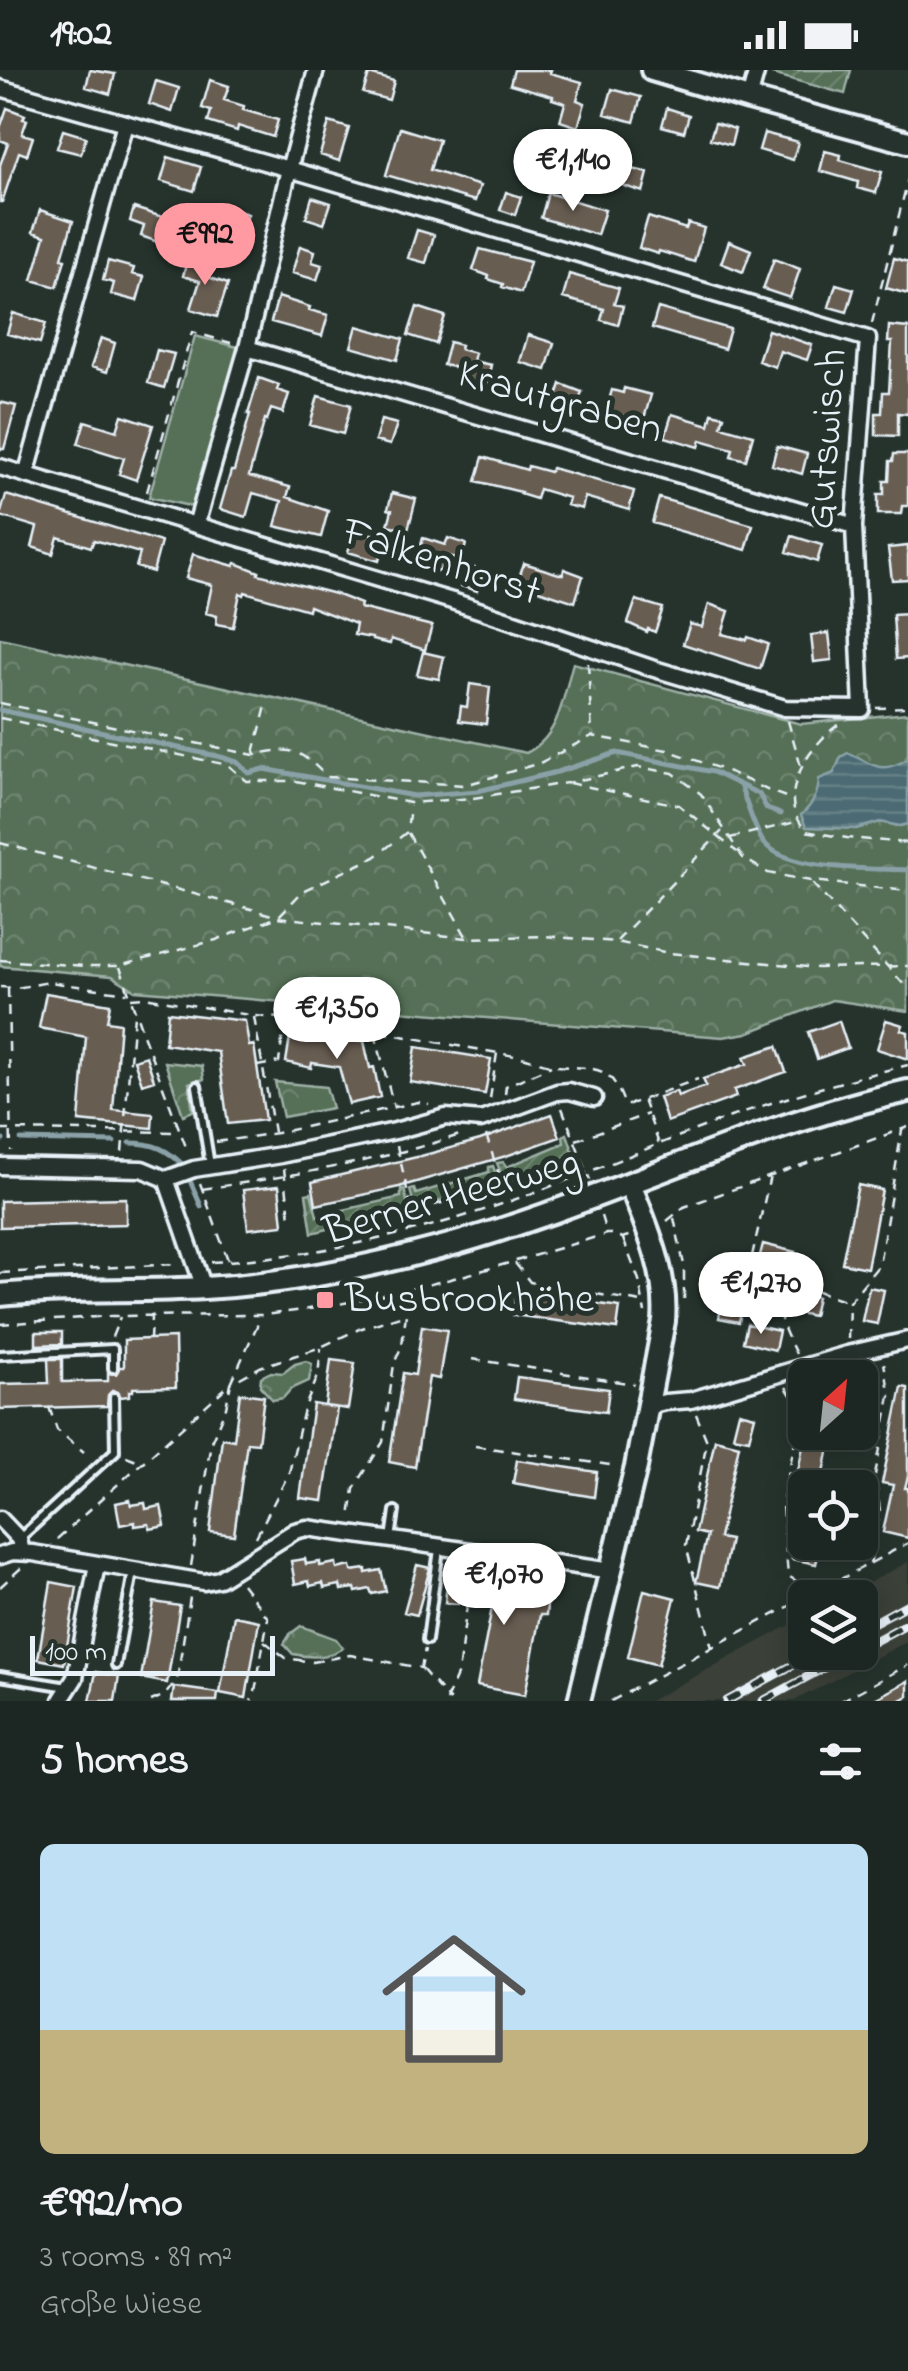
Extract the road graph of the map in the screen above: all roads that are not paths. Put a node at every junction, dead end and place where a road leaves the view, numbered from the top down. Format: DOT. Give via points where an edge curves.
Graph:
graph roads {
  1 [pos="316,70"];
  2 [pos="652,70"];
  3 [pos="757,70"];
  4 [pos="0,88"];
  5 [pos="749,99"];
  6 [pos="125,124"];
  7 [pos="908,142"];
  8 [pos="289,169"];
  9 [pos="247,348"];
  10 [pos="0,468"];
  11 [pos="26,475"];
  12 [pos="196,524"];
  13 [pos="854,526"];
  14 [pos="862,709"];
  15 [pos="197,1086"];
  16 [pos="908,1091"];
  17 [pos="594,1098"];
  18 [pos="6,1166"];
  19 [pos="202,1168"];
  20 [pos="166,1180"];
  21 [pos="630,1184"];
  22 [pos="204,1288"];
  23 [pos="0,1295"];
  24 [pos="908,1340"];
  25 [pos="0,1355"];
  26 [pos="113,1368"];
  27 [pos="114,1397"];
  28 [pos="648,1406"];
  29 [pos="395,1511"];
  30 [pos="0,1519"];
  31 [pos="391,1540"];
  32 [pos="26,1548"];
  33 [pos="439,1548"];
  34 [pos="0,1556"];
  35 [pos="98,1565"];
  36 [pos="133,1571"];
  37 [pos="612,1571"];
  38 [pos="427,1640"];
  39 [pos="116,1664"];
  40 [pos="0,1676"];
  41 [pos="65,1694"];
  42 [pos="580,1701"];
  1 -- 8 [label="street"];
  2 -- 5 [label="main road"];
  3 -- 5 [label="street"];
  4 -- 6 [label="street"];
  5 -- 7 [label="main road"];
  6 -- 8 [label="street"];
  6 -- 11 [label="street"];
  8 -- 9 [label="street"];
  8 -- 13 [label="street, Gutswisch" via="868,339"];
  9 -- 12 [label="street"];
  9 -- 13 [label="street, Krautgraben"];
  10 -- 11 [label="street, Falkenhorst"];
  11 -- 12 [label="street, Falkenhorst"];
  12 -- 14 [label="street, Falkenhorst" via="785,708"];
  13 -- 14 [label="street, Gutswisch"];
  15 -- 19 [label="lane" via="207,1144"];
  16 -- 21 [label="main road, Berner Heerweg"];
  17 -- 19 [label="street" via="557,1092 482,1124 446,1117"];
  18 -- 20 [label="street" via="142,1169"];
  19 -- 20 [label="street"];
  20 -- 22 [label="street"];
  21 -- 22 [label="main road, Berner Heerweg" via="431,1250 325,1274"];
  21 -- 28 [label="main road" via="665,1305"];
  22 -- 23 [label="main road, Berner Heerweg"];
  24 -- 28 [label="street" via="692,1400"];
  25 -- 26 [label="lane" via="113,1349"];
  27 -- 32 [label="lane" via="115,1451 32,1528"];
  28 -- 37 [label="main road"];
  29 -- 31 [label="lane"];
  30 -- 32 [label="street"];
  31 -- 33 [label="street"];
  31 -- 36 [label="street" via="307,1528 218,1579"];
  32 -- 34 [label="street"];
  32 -- 35 [label="street"];
  33 -- 37 [label="street"];
  33 -- 38 [label="lane"];
  35 -- 36 [label="street"];
  35 -- 41 [label="street" via="75,1678"];
  36 -- 39 [label="lane"];
  37 -- 42 [label="main road"];
  40 -- 41 [label="lane"];
}
